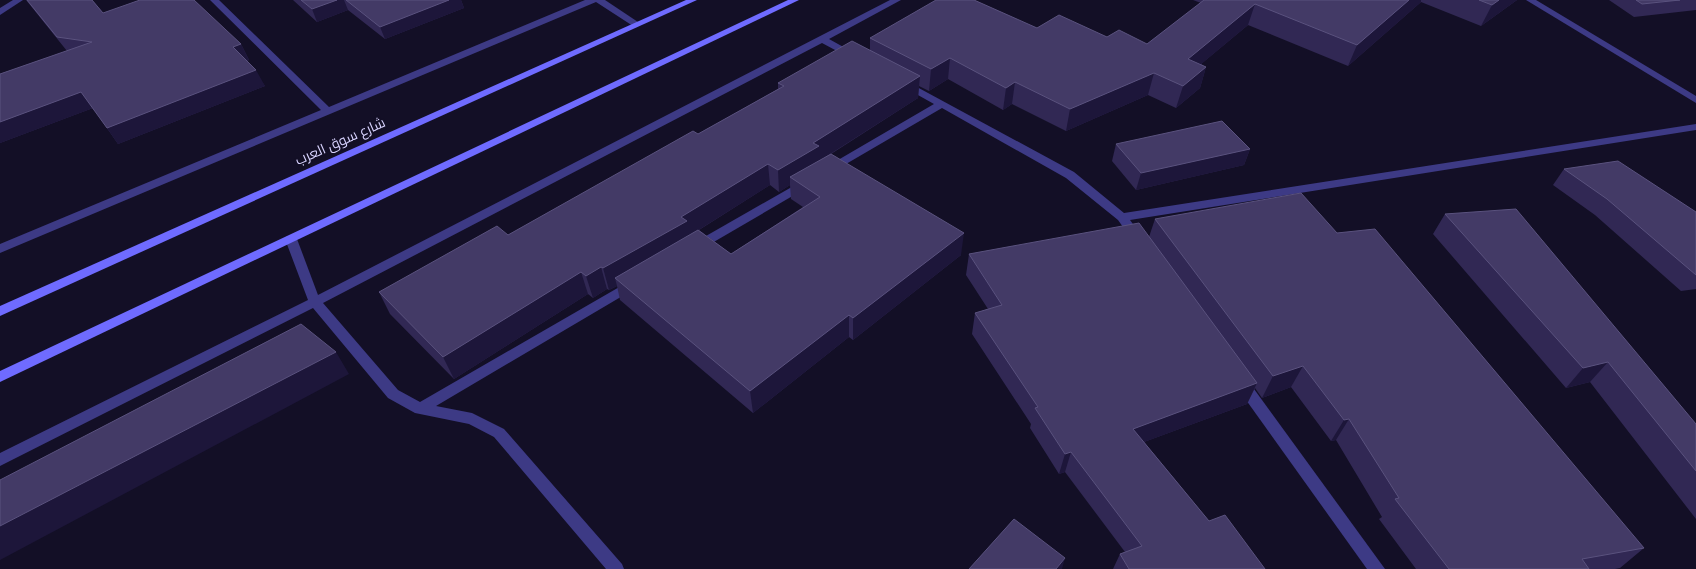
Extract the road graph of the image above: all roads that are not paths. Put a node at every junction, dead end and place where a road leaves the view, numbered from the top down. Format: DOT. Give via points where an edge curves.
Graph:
graph roads {
  1 [pos="19,0"];
  2 [pos="214,0"];
  3 [pos="593,0"];
  4 [pos="599,0"];
  5 [pos="693,0"];
  6 [pos="796,0"];
  7 [pos="898,0"];
  8 [pos="1530,0"];
  9 [pos="0,12"];
  10 [pos="636,24"];
  11 [pos="822,40"];
  12 [pos="865,62"];
  13 [pos="891,76"];
  14 [pos="1696,100"];
  15 [pos="942,104"];
  16 [pos="327,111"];
  17 [pos="1696,127"];
  18 [pos="1122,217"];
  19 [pos="292,239"];
  20 [pos="0,249"];
  21 [pos="1145,249"];
  22 [pos="685,254"];
  23 [pos="642,279"];
  24 [pos="315,302"];
  25 [pos="0,311"];
  26 [pos="1232,369"];
  27 [pos="0,377"];
  28 [pos="420,409"];
  29 [pos="0,460"];
  30 [pos="616,569"];
  31 [pos="1377,569"];
  1 -- 9 [label="street"];
  2 -- 16 [label="street"];
  3 -- 16 [label="street"];
  4 -- 10 [label="street"];
  5 -- 10 [label="main road, شارع سوق العرب"];
  6 -- 19 [label="main road"];
  7 -- 11 [label="street"];
  8 -- 14 [label="street"];
  10 -- 25 [label="main road, شارع سوق العرب"];
  11 -- 12 [label="street"];
  11 -- 24 [label="street"];
  13 -- 15 [label="street"];
  15 -- 18 [label="street" via="1070,175"];
  15 -- 22 [label="street"];
  16 -- 20 [label="street"];
  17 -- 18 [label="street"];
  18 -- 21 [label="street"];
  19 -- 24 [label="street"];
  19 -- 27 [label="main road"];
  23 -- 28 [label="street"];
  24 -- 28 [label="street" via="393,394"];
  24 -- 29 [label="street"];
  26 -- 31 [label="street"];
  28 -- 30 [label="street" via="472,419 499,433"];
}
